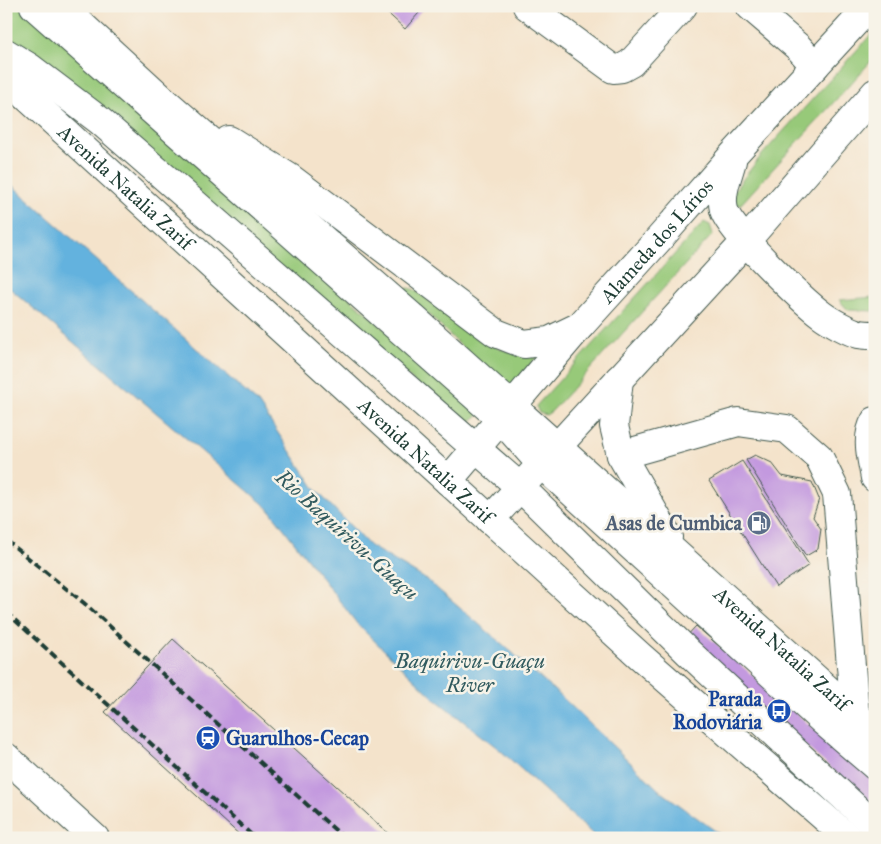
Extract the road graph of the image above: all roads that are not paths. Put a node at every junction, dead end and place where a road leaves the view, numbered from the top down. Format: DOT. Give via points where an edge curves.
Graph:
graph roads {
  1 [pos="34,6"];
  2 [pos="61,6"];
  3 [pos="527,6"];
  4 [pos="683,6"];
  5 [pos="750,6"];
  6 [pos="870,6"];
  7 [pos="6,54"];
  8 [pos="815,66"];
  9 [pos="6,78"];
  10 [pos="875,93"];
  11 [pos="160,97"];
  12 [pos="733,155"];
  13 [pos="746,241"];
  14 [pos="580,326"];
  15 [pos="875,335"];
  16 [pos="619,379"];
  17 [pos="506,413"];
  18 [pos="875,421"];
  19 [pos="476,448"];
  20 [pos="549,455"];
  21 [pos="621,455"];
  22 [pos="875,478"];
  23 [pos="448,481"];
  24 [pos="520,487"];
  25 [pos="490,520"];
  26 [pos="680,558"];
  27 [pos="709,618"];
  28 [pos="865,724"];
  29 [pos="6,758"];
  30 [pos="875,766"];
  31 [pos="875,826"];
  32 [pos="95,838"];
  33 [pos="848,838"];
  1 -- 17 [label="main road"];
  2 -- 11 [label="main road, Avenida Natalia Zarif"];
  3 -- 4 [label="main road" via="613,69 631,63"];
  5 -- 8 [label="main road" via="800,48"];
  6 -- 8 [label="main road, Alameda dos Lírios"];
  7 -- 19 [label="main road" via="30,67 99,120"];
  8 -- 12 [label="main road, Alameda dos Lírios"];
  9 -- 23 [label="main road, Avenida Natalia Zarif"];
  10 -- 13 [label="main road"];
  11 -- 14 [label="main road" via="290,178 496,333 524,344 548,341"];
  11 -- 17 [label="main road, Avenida Natalia Zarif" via="410,315"];
  12 -- 13 [label="main road" via="723,196 724,210"];
  12 -- 14 [label="main road, Alameda dos Lírios"];
  13 -- 15 [label="main road" via="823,316 859,334"];
  13 -- 16 [label="main road"];
  14 -- 17 [label="main road, Alameda dos Lírios"];
  16 -- 20 [label="main road"];
  16 -- 21 [label="main road" via="614,426"];
  17 -- 19 [label="main road, Alameda dos Lírios"];
  17 -- 20 [label="main road, Avenida Natalia Zarif"];
  18 -- 22 [label="main road" via="871,427 870,449"];
  19 -- 23 [label="main road, Alameda dos Lírios"];
  19 -- 24 [label="main road"];
  20 -- 24 [label="main road"];
  20 -- 26 [label="main road, Avenida Natalia Zarif"];
  20 -- 27 [label="main road"];
  21 -- 26 [label="main road"];
  21 -- 28 [label="main road" via="738,422 787,429 819,457 837,494"];
  23 -- 25 [label="main road, Avenida Natalia Zarif"];
  24 -- 25 [label="main road"];
  24 -- 31 [label="main road" via="688,652"];
  25 -- 33 [label="main road, Avenida Natalia Zarif"];
  26 -- 27 [label="main road"];
  26 -- 28 [label="main road, Avenida Natalia Zarif"];
  27 -- 30 [label="main road"];
  29 -- 32 [label="main road"];
}
